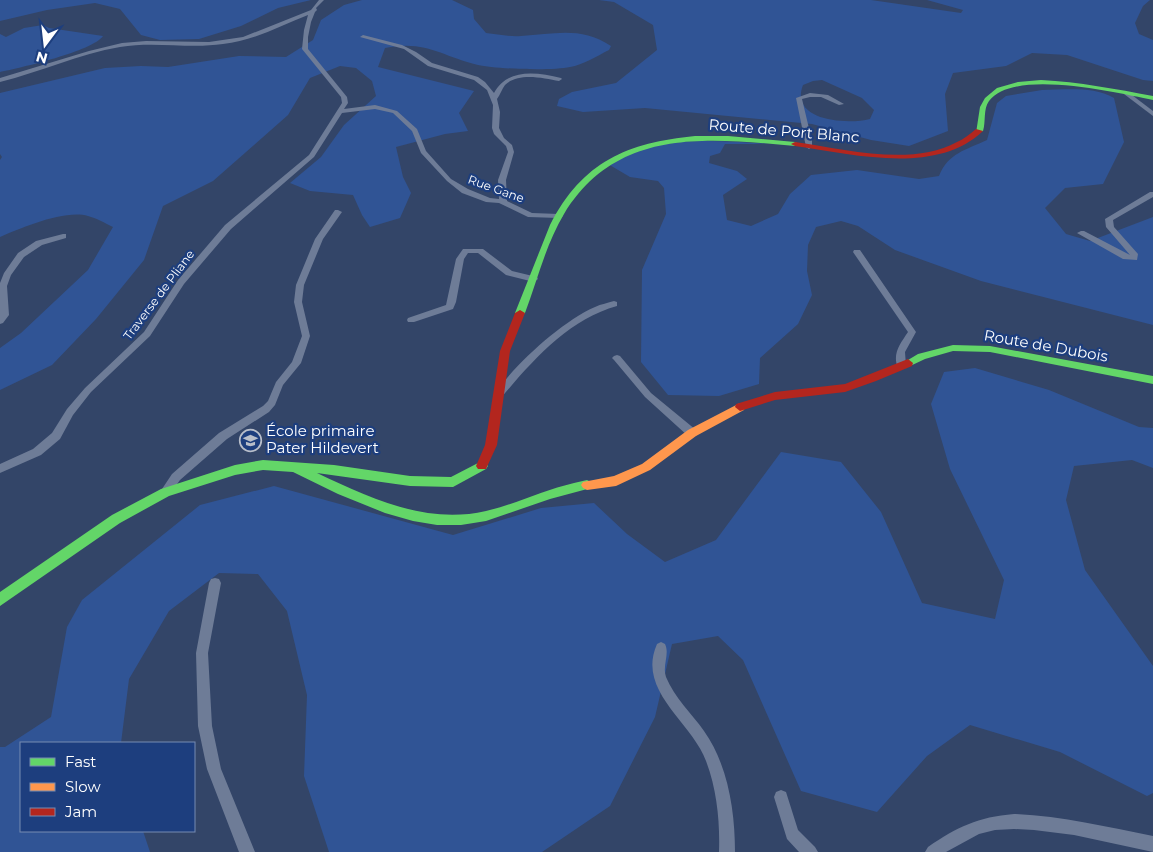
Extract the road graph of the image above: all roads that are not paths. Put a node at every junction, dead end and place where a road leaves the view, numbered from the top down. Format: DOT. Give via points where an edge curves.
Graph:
graph roads {
  1 [pos="322,0"];
  2 [pos="315,10"];
  3 [pos="363,37"];
  4 [pos="559,79"];
  5 [pos="0,80"];
  6 [pos="1126,93"];
  7 [pos="495,98"];
  8 [pos="1153,98"];
  9 [pos="841,104"];
  10 [pos="342,111"];
  11 [pos="1153,114"];
  12 [pos="809,147"];
  13 [pos="1153,194"];
  14 [pos="503,202"];
  15 [pos="338,212"];
  16 [pos="559,216"];
  17 [pos="1081,233"];
  18 [pos="63,236"];
  19 [pos="857,252"];
  20 [pos="534,279"];
  21 [pos="614,304"];
  22 [pos="411,320"];
  23 [pos="0,321"];
  24 [pos="617,358"];
  25 [pos="901,366"];
  26 [pos="1153,380"];
  27 [pos="498,396"];
  28 [pos="692,433"];
  29 [pos="291,466"];
  30 [pos="0,469"];
  31 [pos="166,492"];
  32 [pos="215,584"];
  33 [pos="0,600"];
  34 [pos="661,648"];
  35 [pos="781,797"];
  36 [pos="1153,844"];
  37 [pos="247,852"];
  38 [pos="727,852"];
  39 [pos="810,852"];
  40 [pos="933,852"];
  1 -- 2 [label="street"];
  2 -- 5 [label="street" via="237,40 208,44 120,46"];
  2 -- 10 [label="street" via="303,39 305,49 344,97"];
  3 -- 7 [label="street" via="410,50 433,66 479,79"];
  4 -- 7 [label="street" via="532,75 518,78 503,85"];
  6 -- 8 [label="street, Route de Port Blanc"];
  6 -- 11 [label="street"];
  6 -- 12 [label="street, Route de Port Blanc" via="1052,82 1023,83 998,89 987,97 981,111 981,130 974,138 919,156 898,157"];
  7 -- 14 [label="street" via="495,131 509,145 511,152 502,180"];
  9 -- 12 [label="street" via="823,95 799,98"];
  10 -- 14 [label="street, Rue Gane" via="374,107 395,112 415,130 423,152 449,180 465,192"];
  10 -- 30 [label="street, Traverse de Pliane" via="303,166 228,227 181,282 147,334 88,390 56,436 37,452"];
  12 -- 16 [label="street, Route de Port Blanc" via="714,138 642,146 605,163 568,201"];
  13 -- 17 [label="street" via="1109,219 1110,227 1134,258 1126,257"];
  14 -- 16 [label="street, Rue Gane" via="532,215"];
  15 -- 31 [label="street" via="319,239 300,285 298,302 306,336 296,363 279,384 272,403 223,436 176,478"];
  16 -- 20 [label="street, Route de Port Blanc"];
  18 -- 23 [label="street" via="39,243 21,255 3,286 6,315"];
  19 -- 25 [label="street" via="912,332 900,352"];
  20 -- 22 [label="street" via="509,273 480,251 466,252 460,259 450,307"];
  20 -- 27 [label="street, Route de Port Blanc" via="505,351"];
  21 -- 27 [label="street" via="595,309 538,351"];
  24 -- 28 [label="street" via="648,395"];
  25 -- 26 [label="street, Route de Dubois" via="922,356 953,348 990,349"];
  25 -- 28 [label="street, Route de Dubois" via="862,384 765,398"];
  27 -- 29 [label="street, Route de Port Blanc" via="491,445 484,466 453,482 410,481"];
  28 -- 29 [label="street, Route de Dubois" via="646,467 616,481 563,488 485,516 454,521 429,520 383,508"];
  29 -- 31 [label="street, Route de Port Blanc" via="263,465 235,470"];
  31 -- 33 [label="street, Route de Port Blanc" via="116,519"];
  32 -- 37 [label="street" via="202,652 205,726 214,769"];
  34 -- 38 [label="street" via="657,669 662,683 712,758 726,820"];
  35 -- 39 [label="street" via="792,834"];
  36 -- 40 [label="street" via="1050,824 994,823 954,838"];
}
